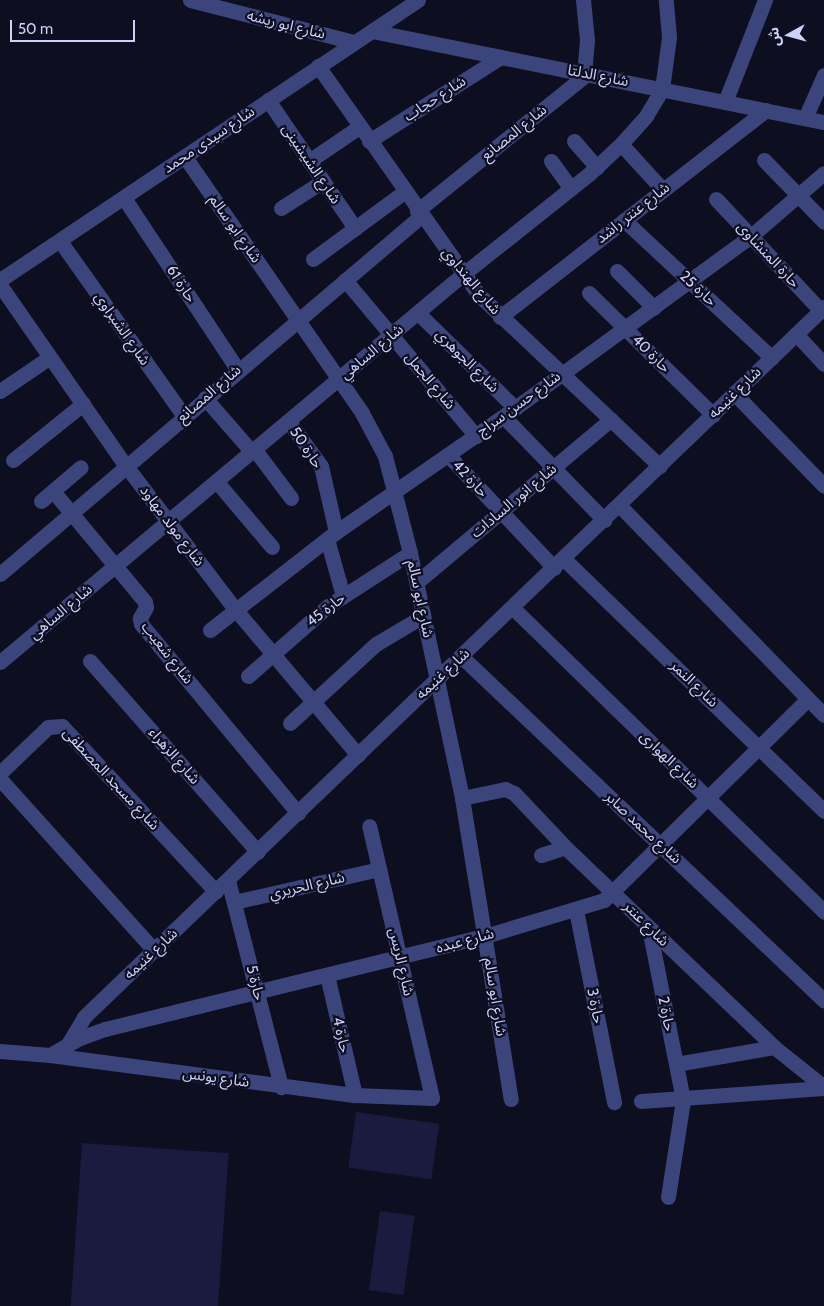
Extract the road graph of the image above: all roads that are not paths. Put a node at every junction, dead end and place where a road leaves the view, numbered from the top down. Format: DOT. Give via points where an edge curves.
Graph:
graph roads {
  1 [pos="190,0"];
  2 [pos="583,0"];
  3 [pos="666,0"];
  4 [pos="765,0"];
  5 [pos="413,1"];
  6 [pos="372,31"];
  7 [pos="354,42"];
  8 [pos="501,57"];
  9 [pos="318,66"];
  10 [pos="586,74"];
  11 [pos="824,75"];
  12 [pos="662,89"];
  13 [pos="268,100"];
  14 [pos="725,102"];
  15 [pos="766,110"];
  16 [pos="805,118"];
  17 [pos="824,122"];
  18 [pos="360,127"];
  19 [pos="369,141"];
  20 [pos="574,141"];
  21 [pos="621,144"];
  22 [pos="185,157"];
  23 [pos="764,160"];
  24 [pos="310,161"];
  25 [pos="551,161"];
  26 [pos="597,167"];
  27 [pos="824,174"];
  28 [pos="323,181"];
  29 [pos="571,189"];
  30 [pos="663,190"];
  31 [pos="404,192"];
  32 [pos="800,197"];
  33 [pos="124,198"];
  34 [pos="716,199"];
  35 [pos="281,208"];
  36 [pos="419,214"];
  37 [pos="624,220"];
  38 [pos="824,222"];
  39 [pos="355,228"];
  40 [pos="752,236"];
  41 [pos="60,241"];
  42 [pos="313,259"];
  43 [pos="617,272"];
  44 [pos="462,275"];
  45 [pos="0,280"];
  46 [pos="345,280"];
  47 [pos="690,282"];
  48 [pos="0,285"];
  49 [pos="590,293"];
  50 [pos="654,308"];
  51 [pos="822,309"];
  52 [pos="418,313"];
  53 [pos="500,317"];
  54 [pos="297,319"];
  55 [pos="625,328"];
  56 [pos="796,334"];
  57 [pos="392,336"];
  58 [pos="50,357"];
  59 [pos="772,358"];
  60 [pos="824,364"];
  61 [pos="237,370"];
  62 [pos="562,373"];
  63 [pos="339,380"];
  64 [pos="0,391"];
  65 [pos="734,393"];
  66 [pos="205,398"];
  67 [pos="83,404"];
  68 [pos="509,412"];
  69 [pos="713,415"];
  70 [pos="184,416"];
  71 [pos="611,419"];
  72 [pos="289,422"];
  73 [pos="476,436"];
  74 [pos="254,451"];
  75 [pos="448,455"];
  76 [pos="13,460"];
  77 [pos="126,466"];
  78 [pos="660,466"];
  79 [pos="81,467"];
  80 [pos="553,468"];
  81 [pos="217,482"];
  82 [pos="824,486"];
  83 [pos="394,492"];
  84 [pos="292,498"];
  85 [pos="620,506"];
  86 [pos="500,512"];
  87 [pos="71,513"];
  88 [pos="604,520"];
  89 [pos="169,522"];
  90 [pos="331,535"];
  91 [pos="272,548"];
  92 [pos="410,553"];
  93 [pos="559,563"];
  94 [pos="116,566"];
  95 [pos="0,574"];
  96 [pos="417,582"];
  97 [pos="343,596"];
  98 [pos="513,608"];
  99 [pos="235,609"];
  100 [pos="424,616"];
  101 [pos="210,630"];
  102 [pos="273,654"];
  103 [pos="462,657"];
  104 [pos="90,661"];
  105 [pos="0,662"];
  106 [pos="248,676"];
  107 [pos="437,678"];
  108 [pos="808,699"];
  109 [pos="313,701"];
  110 [pos="824,715"];
  111 [pos="290,723"];
  112 [pos="759,747"];
  113 [pos="358,755"];
  114 [pos="0,772"];
  115 [pos="0,779"];
  116 [pos="462,798"];
  117 [pos="708,798"];
  118 [pos="824,810"];
  119 [pos="298,813"];
  120 [pos="369,826"];
  121 [pos="661,845"];
  122 [pos="565,847"];
  123 [pos="258,852"];
  124 [pos="541,855"];
  125 [pos="379,869"];
  126 [pos="228,880"];
  127 [pos="216,892"];
  128 [pos="615,892"];
  129 [pos="234,902"];
  130 [pos="576,910"];
  131 [pos="824,912"];
  132 [pos="649,928"];
  133 [pos="485,936"];
  134 [pos="154,950"];
  135 [pos="400,958"];
  136 [pos="327,975"];
  137 [pos="257,992"];
  138 [pos="824,1000"];
  139 [pos="68,1044"];
  140 [pos="774,1047"];
  141 [pos="0,1051"];
  142 [pos="50,1055"];
  143 [pos="676,1064"];
  144 [pos="281,1087"];
  145 [pos="824,1087"];
  146 [pos="355,1095"];
  147 [pos="432,1098"];
  148 [pos="511,1099"];
  149 [pos="683,1100"];
  150 [pos="641,1101"];
  151 [pos="614,1102"];
  152 [pos="668,1197"];
  1 -- 7 [label="street, شارع ابو ريشه"];
  2 -- 10 [label="street"];
  3 -- 12 [label="street, شارع الساهي" via="669,37"];
  4 -- 14 [label="street"];
  5 -- 6 [label="street, شارع سيدى محمد"];
  6 -- 7 [label="street, شارع سيدى محمد"];
  6 -- 8 [label="street, شارع الدلتا"];
  7 -- 9 [label="street, شارع سيدى محمد"];
  8 -- 10 [label="street, شارع الدلتا"];
  8 -- 19 [label="street, شارع حجاب"];
  9 -- 13 [label="street, شارع سيدى محمد"];
  9 -- 18 [label="street, شارع الهنداوي"];
  10 -- 12 [label="street, شارع الدلتا"];
  10 -- 36 [label="street, شارع المصانع"];
  11 -- 16 [label="street"];
  12 -- 14 [label="street, شارع الدلتا"];
  12 -- 21 [label="street, شارع الساهي" via="646,116"];
  13 -- 22 [label="street, شارع سيدى محمد"];
  13 -- 24 [label="street, شارع الشيشينى"];
  14 -- 15 [label="street, شارع الدلتا"];
  15 -- 16 [label="street, شارع الدلتا"];
  15 -- 30 [label="street, شارع عنتر راشد"];
  16 -- 17 [label="street, شارع الدلتا"];
  18 -- 19 [label="street, شارع الهنداوي"];
  18 -- 24 [label="street"];
  19 -- 31 [label="street, شارع الهنداوي"];
  20 -- 26 [label="street"];
  21 -- 26 [label="street, شارع الساهي"];
  21 -- 30 [label="street"];
  22 -- 33 [label="street, شارع سيدى محمد"];
  22 -- 54 [label="street, شارع ابو سالم"];
  23 -- 32 [label="street"];
  24 -- 28 [label="street, شارع الشيشينى"];
  25 -- 29 [label="street"];
  26 -- 29 [label="street, شارع الساهي"];
  27 -- 32 [label="street, شارع حسن سراج"];
  28 -- 35 [label="street"];
  28 -- 39 [label="street, شارع الشيشينى"];
  29 -- 44 [label="street, شارع الساهي"];
  30 -- 37 [label="street, شارع عنتر راشد"];
  31 -- 36 [label="street, شارع الهنداوي"];
  31 -- 39 [label="street"];
  32 -- 38 [label="street"];
  32 -- 40 [label="street, شارع حسن سراج"];
  33 -- 41 [label="street, شارع سيدى محمد"];
  33 -- 61 [label="street, حارة 61"];
  34 -- 40 [label="street, حارة المنشاوى"];
  36 -- 44 [label="street, شارع الهنداوي"];
  36 -- 46 [label="street, شارع المصانع"];
  37 -- 47 [label="street, حارة 25"];
  37 -- 53 [label="street, شارع عنتر راشد"];
  39 -- 42 [label="street"];
  40 -- 47 [label="street, شارع حسن سراج"];
  40 -- 51 [label="street, حارة المنشاوى"];
  41 -- 45 [label="street, شارع سيدى محمد"];
  41 -- 70 [label="street, شارع الشبراوي"];
  43 -- 50 [label="street"];
  44 -- 52 [label="street, شارع الساهي"];
  44 -- 53 [label="street, شارع الهنداوي"];
  46 -- 54 [label="street, شارع المصانع"];
  46 -- 57 [label="street, شارع الجمل"];
  47 -- 50 [label="street, شارع حسن سراج"];
  47 -- 59 [label="street, حارة 25"];
  48 -- 58 [label="street, شارع مولد مهاود"];
  49 -- 55 [label="street, حارة 40"];
  50 -- 55 [label="street, شارع حسن سراج"];
  51 -- 56 [label="street, شارع غنيمه"];
  52 -- 57 [label="street, شارع الساهي"];
  52 -- 68 [label="street, شارع الجوهري"];
  53 -- 62 [label="street, شارع الهنداوي"];
  54 -- 61 [label="street, شارع المصانع"];
  54 -- 63 [label="street, شارع ابو سالم"];
  55 -- 62 [label="street, شارع حسن سراج"];
  55 -- 69 [label="street, حارة 40"];
  56 -- 59 [label="street, شارع غنيمه"];
  56 -- 60 [label="street"];
  57 -- 63 [label="street, شارع الساهي"];
  57 -- 73 [label="street, شارع الجمل"];
  58 -- 64 [label="street"];
  58 -- 67 [label="street, شارع مولد مهاود"];
  59 -- 65 [label="street, شارع غنيمه"];
  61 -- 66 [label="street, شارع المصانع"];
  62 -- 68 [label="street, شارع حسن سراج"];
  62 -- 71 [label="street, شارع الهنداوي"];
  63 -- 72 [label="street, شارع الساهي"];
  63 -- 83 [label="street, شارع ابو سالم" via="377,438"];
  65 -- 69 [label="street, شارع غنيمه"];
  65 -- 82 [label="street"];
  66 -- 70 [label="street, شارع المصانع"];
  66 -- 74 [label="street"];
  67 -- 76 [label="street"];
  67 -- 77 [label="street, شارع مولد مهاود"];
  68 -- 73 [label="street, شارع حسن سراج"];
  68 -- 80 [label="street, شارع الجوهري"];
  69 -- 78 [label="street, شارع غنيمه"];
  70 -- 77 [label="street, شارع المصانع"];
  71 -- 78 [label="street, شارع الهنداوي"];
  71 -- 80 [label="street, شارع انور السادات"];
  72 -- 74 [label="street, شارع الساهي"];
  72 -- 90 [label="street, حارة 50" via="323,472"];
  73 -- 75 [label="street, شارع حسن سراج"];
  74 -- 81 [label="street, شارع الساهي"];
  74 -- 84 [label="street"];
  75 -- 83 [label="street, شارع حسن سراج"];
  75 -- 86 [label="street, حارة 42"];
  77 -- 87 [label="street, شارع المصانع"];
  77 -- 89 [label="street, شارع مولد مهاود"];
  78 -- 85 [label="street, شارع غنيمه"];
  79 -- 87 [label="street, شارع شعيب" via="47,496"];
  80 -- 86 [label="street, شارع انور السادات"];
  80 -- 88 [label="street, شارع الجوهري"];
  81 -- 89 [label="street, شارع الساهي"];
  81 -- 91 [label="street"];
  83 -- 90 [label="street, شارع حسن سراج"];
  83 -- 92 [label="street, شارع ابو سالم"];
  85 -- 88 [label="street, شارع غنيمه"];
  85 -- 108 [label="street"];
  86 -- 93 [label="street, حارة 42"];
  86 -- 96 [label="street, شارع انور السادات"];
  87 -- 94 [label="street, شارع شعيب"];
  87 -- 95 [label="street, شارع المصانع"];
  88 -- 93 [label="street, شارع غنيمه"];
  89 -- 94 [label="street, شارع الساهي"];
  89 -- 99 [label="street, شارع مولد مهاود"];
  90 -- 97 [label="street, حارة 50"];
  90 -- 99 [label="street, شارع حسن سراج"];
  92 -- 96 [label="street, شارع ابو سالم"];
  92 -- 97 [label="street, حارة 45"];
  93 -- 98 [label="street, شارع غنيمه"];
  93 -- 112 [label="street, شارع النمر"];
  94 -- 105 [label="street, شارع الساهي"];
  94 -- 119 [label="street, شارع شعيب" via="146,604 140,615 141,624"];
  96 -- 100 [label="street, شارع ابو سالم"];
  97 -- 102 [label="street, حارة 45"];
  98 -- 103 [label="street, شارع غنيمه"];
  98 -- 117 [label="street, شارع الهوارى"];
  99 -- 101 [label="street, شارع حسن سراج"];
  99 -- 102 [label="street, شارع مولد مهاود"];
  100 -- 107 [label="street, شارع ابو سالم"];
  100 -- 109 [label="street" via="376,644"];
  102 -- 106 [label="street, حارة 45"];
  102 -- 109 [label="street, شارع مولد مهاود"];
  103 -- 107 [label="street, شارع غنيمه"];
  103 -- 121 [label="street, شارع محمد صابر"];
  104 -- 123 [label="street, شارع الزهراء"];
  107 -- 113 [label="street, شارع غنيمه"];
  107 -- 116 [label="street, شارع ابو سالم"];
  108 -- 110 [label="street"];
  108 -- 112 [label="street, شارع عبده"];
  109 -- 111 [label="street"];
  109 -- 113 [label="street, شارع مولد مهاود"];
  112 -- 117 [label="street, شارع عبده"];
  112 -- 118 [label="street, شارع النمر"];
  113 -- 119 [label="street, شارع غنيمه"];
  114 -- 127 [label="street, شارع مسجد المصطفى" via="48,726 62,726"];
  115 -- 134 [label="street"];
  116 -- 122 [label="street, شارع عنتر" via="510,790"];
  116 -- 133 [label="street, شارع ابو سالم"];
  117 -- 121 [label="street, شارع عبده"];
  117 -- 131 [label="street, شارع الهوارى"];
  119 -- 123 [label="street, شارع غنيمه"];
  120 -- 125 [label="street, شارع الريس"];
  121 -- 128 [label="street, شارع عبده"];
  121 -- 138 [label="street, شارع محمد صابر"];
  122 -- 124 [label="street"];
  122 -- 128 [label="street, شارع عنتر"];
  123 -- 126 [label="street, شارع غنيمه"];
  125 -- 129 [label="street, شارع الحريري"];
  125 -- 135 [label="street, شارع الريس"];
  126 -- 127 [label="street, شارع غنيمه"];
  126 -- 129 [label="street, حارة 5"];
  127 -- 134 [label="street, شارع غنيمه"];
  128 -- 130 [label="street, شارع عبده" via="604,900"];
  128 -- 132 [label="street, شارع عنتر"];
  129 -- 137 [label="street, حارة 5"];
  130 -- 133 [label="street, شارع عبده"];
  130 -- 151 [label="street, حارة 3"];
  132 -- 140 [label="street, شارع عنتر"];
  132 -- 143 [label="street, حارة 2"];
  133 -- 135 [label="street, شارع عبده"];
  133 -- 148 [label="street, شارع ابو سالم"];
  134 -- 139 [label="street, شارع غنيمه" via="84,1017"];
  135 -- 136 [label="street, شارع عبده"];
  135 -- 147 [label="street, شارع الريس"];
  136 -- 137 [label="street, شارع عبده"];
  136 -- 146 [label="street, حارة 4"];
  137 -- 139 [label="street, شارع عبده" via="105,1029"];
  137 -- 144 [label="street, حارة 5"];
  139 -- 142 [label="street, شارع عبده"];
  140 -- 143 [label="street"];
  140 -- 145 [label="street, شارع عنتر"];
  141 -- 142 [label="street, شارع يونس"];
  142 -- 144 [label="street, شارع يونس"];
  143 -- 149 [label="street, حارة 2"];
  144 -- 146 [label="street, شارع يونس"];
  145 -- 149 [label="street"];
  146 -- 147 [label="street, شارع يونس"];
  149 -- 150 [label="street"];
  149 -- 152 [label="street, حارة 2"];
}
